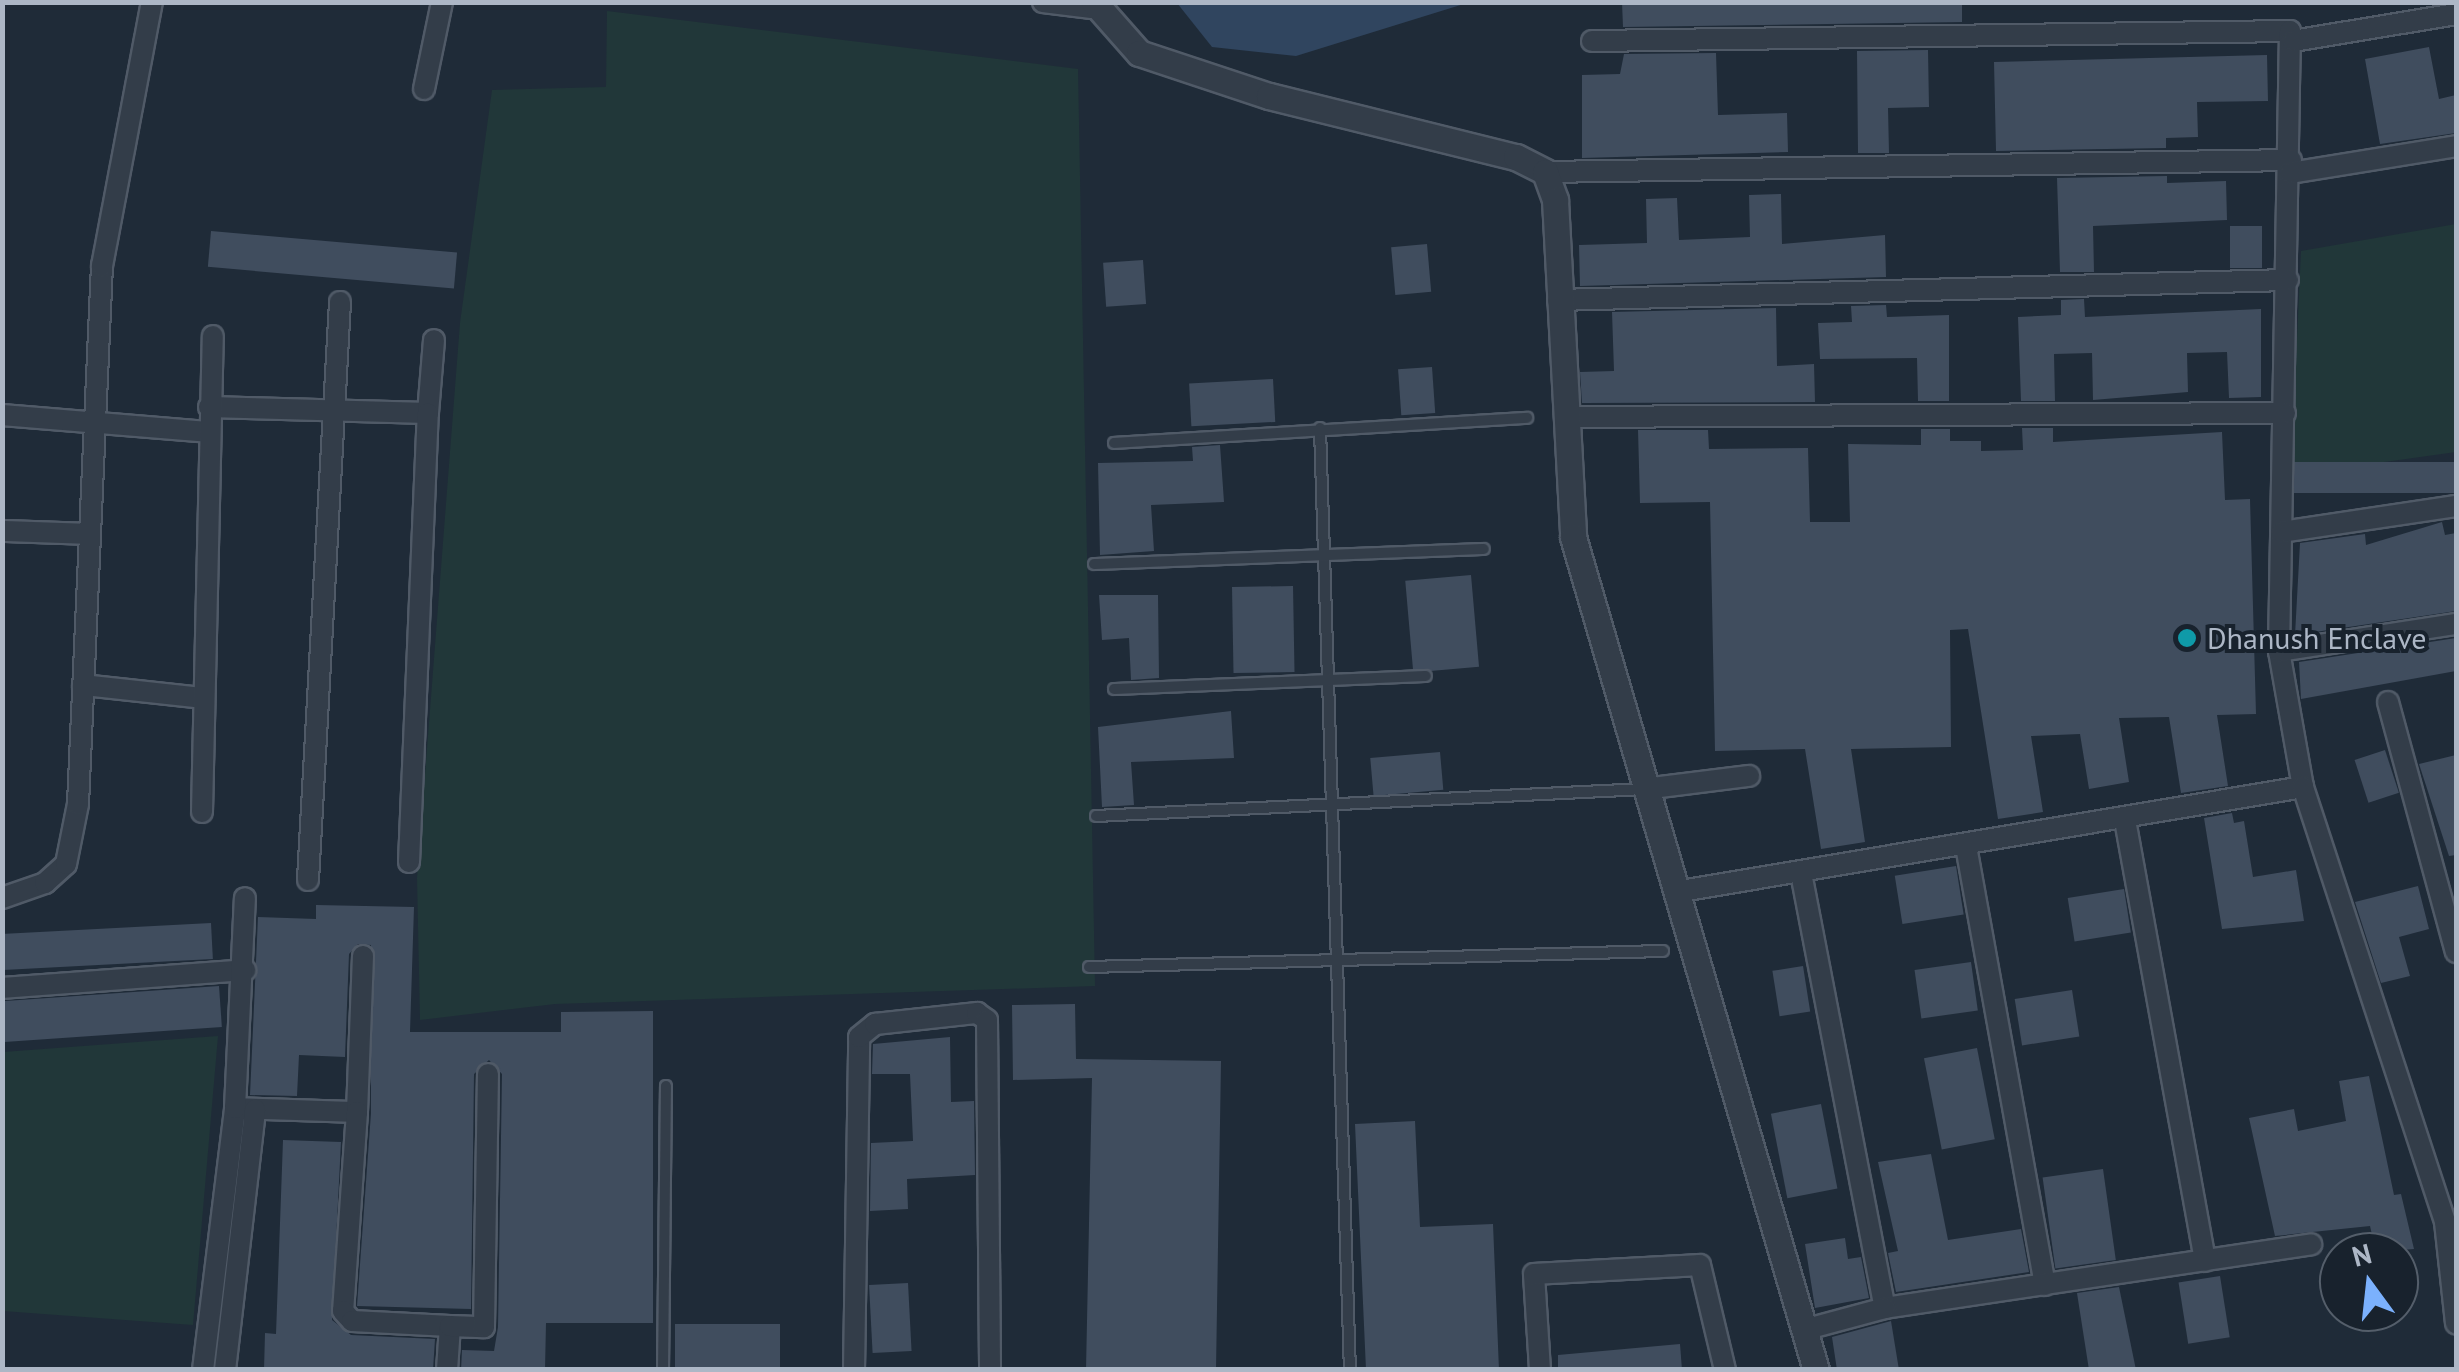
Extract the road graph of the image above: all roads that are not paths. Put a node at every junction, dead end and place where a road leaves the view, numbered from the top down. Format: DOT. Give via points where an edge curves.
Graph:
graph roads {
  1 [pos="152,2"];
  2 [pos="442,2"];
  3 [pos="1043,2"];
  4 [pos="1093,5"];
  5 [pos="2456,14"];
  6 [pos="1592,41"];
  7 [pos="2294,41"];
  8 [pos="424,89"];
  9 [pos="2456,146"];
  10 [pos="2290,166"];
  11 [pos="1544,172"];
  12 [pos="2288,280"];
  13 [pos="1558,300"];
  14 [pos="340,302"];
  15 [pos="213,336"];
  16 [pos="434,340"];
  17 [pos="209,407"];
  18 [pos="332,408"];
  19 [pos="428,413"];
  20 [pos="2284,413"];
  21 [pos="2,415"];
  22 [pos="1566,417"];
  23 [pos="1527,418"];
  24 [pos="94,420"];
  25 [pos="1320,428"];
  26 [pos="207,432"];
  27 [pos="1114,443"];
  28 [pos="2456,506"];
  29 [pos="2,531"];
  30 [pos="2282,532"];
  31 [pos="88,534"];
  32 [pos="1484,549"];
  33 [pos="1322,551"];
  34 [pos="1094,564"];
  35 [pos="2456,624"];
  36 [pos="2279,651"];
  37 [pos="1426,676"];
  38 [pos="1328,680"];
  39 [pos="83,685"];
  40 [pos="1114,689"];
  41 [pos="203,698"];
  42 [pos="2388,702"];
  43 [pos="1749,776"];
  44 [pos="2303,787"];
  45 [pos="1644,789"];
  46 [pos="1337,805"];
  47 [pos="202,812"];
  48 [pos="1096,816"];
  49 [pos="2125,820"];
  50 [pos="1966,846"];
  51 [pos="409,862"];
  52 [pos="1802,873"];
  53 [pos="308,880"];
  54 [pos="1675,892"];
  55 [pos="2,898"];
  56 [pos="245,898"];
  57 [pos="1663,951"];
  58 [pos="2456,952"];
  59 [pos="363,956"];
  60 [pos="1340,957"];
  61 [pos="1089,967"];
  62 [pos="245,970"];
  63 [pos="2,988"];
  64 [pos="488,1074"];
  65 [pos="666,1086"];
  66 [pos="245,1110"];
  67 [pos="356,1112"];
  68 [pos="2311,1244"];
  69 [pos="2205,1262"];
  70 [pos="2045,1285"];
  71 [pos="1885,1308"];
  72 [pos="2456,1324"];
  73 [pos="450,1326"];
  74 [pos="1807,1329"];
  75 [pos="203,1370"];
  76 [pos="225,1370"];
  77 [pos="448,1370"];
  78 [pos="663,1370"];
  79 [pos="854,1370"];
  80 [pos="990,1370"];
  81 [pos="1350,1370"];
  82 [pos="1540,1370"];
  83 [pos="1725,1370"];
  84 [pos="1816,1370"];
  1 -- 24 [label="street" via="108,222"];
  2 -- 8 [label="street"];
  3 -- 4 [label="street"];
  4 -- 11 [label="street" via="1140,52 1269,96 1516,157"];
  5 -- 7 [label="street"];
  6 -- 7 [label="street" via="2280,27"];
  7 -- 10 [label="street"];
  9 -- 10 [label="street"];
  10 -- 11 [label="street"];
  10 -- 12 [label="street"];
  11 -- 13 [label="street" via="1554,200"];
  12 -- 13 [label="street"];
  12 -- 20 [label="street"];
  13 -- 22 [label="street"];
  14 -- 18 [label="street"];
  15 -- 17 [label="street"];
  16 -- 19 [label="street"];
  17 -- 18 [label="street"];
  17 -- 26 [label="street"];
  18 -- 19 [label="street"];
  18 -- 53 [label="street"];
  19 -- 51 [label="street"];
  20 -- 22 [label="street"];
  20 -- 30 [label="street"];
  21 -- 24 [label="street"];
  22 -- 45 [label="street" via="1573,537"];
  23 -- 25 [label="lane"];
  24 -- 26 [label="street"];
  24 -- 31 [label="street"];
  25 -- 27 [label="lane"];
  25 -- 33 [label="lane"];
  26 -- 41 [label="street"];
  28 -- 30 [label="street"];
  29 -- 31 [label="street"];
  30 -- 36 [label="street"];
  31 -- 39 [label="street"];
  32 -- 33 [label="lane"];
  33 -- 34 [label="lane"];
  33 -- 38 [label="lane"];
  35 -- 36 [label="street"];
  36 -- 44 [label="street"];
  37 -- 38 [label="lane"];
  38 -- 40 [label="lane"];
  38 -- 46 [label="lane"];
  39 -- 41 [label="street"];
  39 -- 55 [label="street" via="78,804 66,864 45,882"];
  41 -- 47 [label="street"];
  42 -- 58 [label="street"];
  43 -- 45 [label="street"];
  44 -- 49 [label="street"];
  44 -- 72 [label="street" via="2445,1222"];
  45 -- 46 [label="lane"];
  45 -- 54 [label="street"];
  46 -- 48 [label="lane"];
  46 -- 60 [label="lane"];
  49 -- 50 [label="street"];
  49 -- 69 [label="street"];
  50 -- 52 [label="street"];
  50 -- 70 [label="street"];
  52 -- 54 [label="street"];
  52 -- 71 [label="street"];
  54 -- 74 [label="street"];
  56 -- 62 [label="street"];
  57 -- 60 [label="lane"];
  59 -- 67 [label="street"];
  60 -- 61 [label="lane"];
  60 -- 81 [label="lane"];
  62 -- 63 [label="street"];
  62 -- 66 [label="street"];
  64 -- 73 [label="street" via="484,1327"];
  65 -- 78 [label="lane"];
  66 -- 67 [label="street"];
  66 -- 75 [label="street"];
  66 -- 76 [label="street"];
  67 -- 73 [label="street" via="345,1316"];
  68 -- 69 [label="street"];
  69 -- 70 [label="street"];
  70 -- 71 [label="street"];
  71 -- 74 [label="street"];
  73 -- 77 [label="street"];
  74 -- 84 [label="street"];
  79 -- 80 [label="street" via="859,1036 875,1024 977,1013 986,1020"];
  82 -- 83 [label="street" via="1534,1274 1700,1266"];
}
